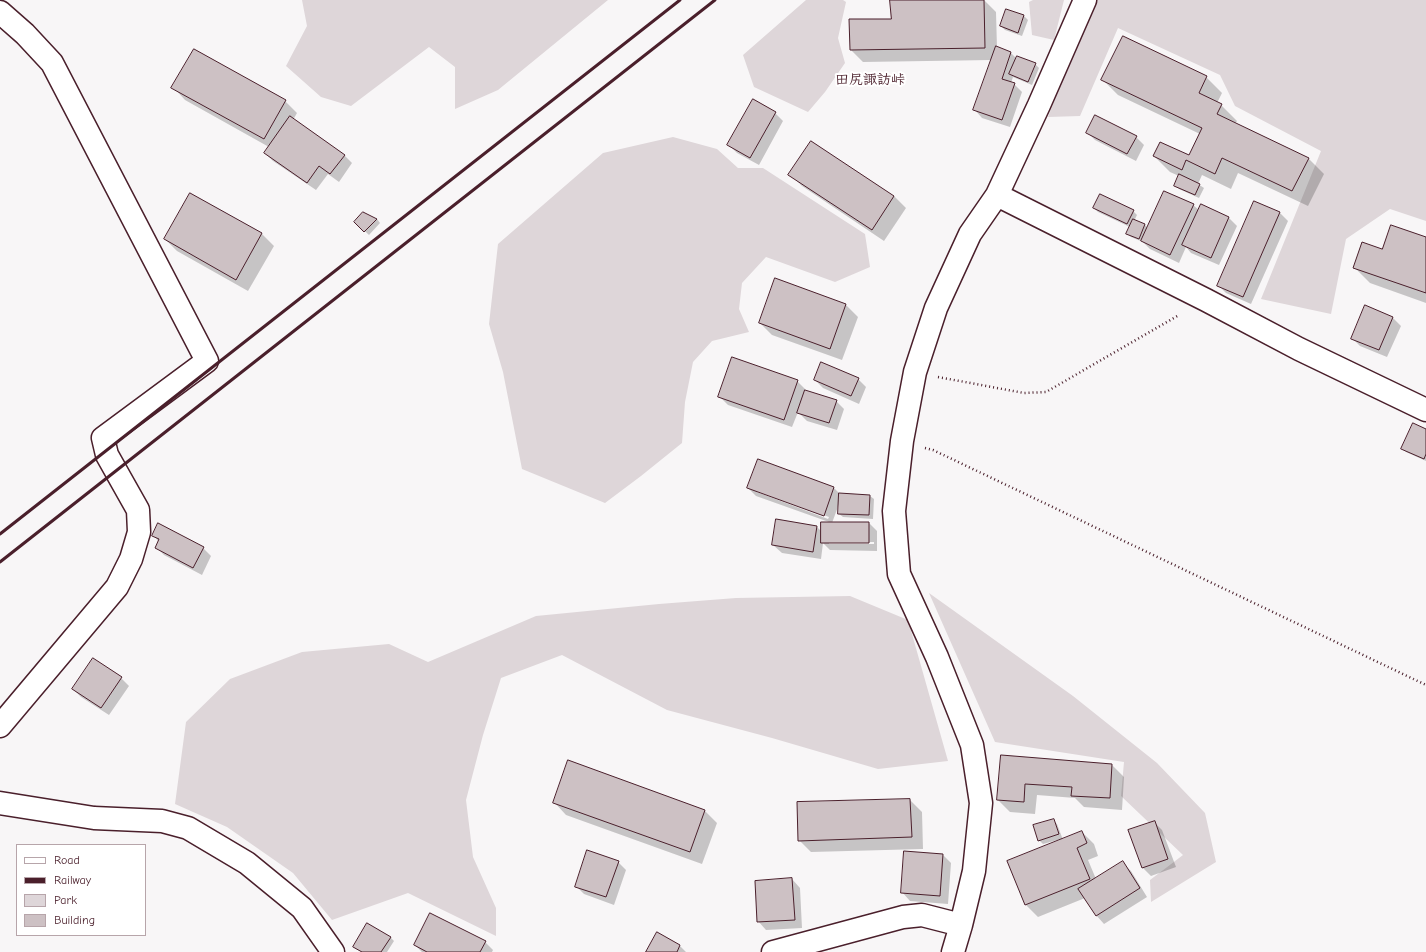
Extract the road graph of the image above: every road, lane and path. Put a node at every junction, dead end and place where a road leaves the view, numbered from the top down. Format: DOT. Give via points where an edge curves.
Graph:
graph roads {
  1 [pos="1085,0"];
  2 [pos="0,12"];
  3 [pos="997,195"];
  4 [pos="1206,300"];
  5 [pos="915,372"];
  6 [pos="1426,410"];
  7 [pos="902,441"];
  8 [pos="1426,685"];
  9 [pos="0,726"];
  10 [pos="0,803"];
  11 [pos="961,925"];
  12 [pos="333,952"];
  13 [pos="773,952"];
  14 [pos="953,952"];
  1 -- 3 [label="street"];
  2 -- 9 [label="street" via="52,63 207,361 103,438 107,455 138,510 139,532 131,560 117,587"];
  3 -- 4 [label="street"];
  3 -- 5 [label="street" via="970,234 936,308"];
  4 -- 5 [label="path" via="1046,392 1024,393"];
  4 -- 6 [label="street" via="1299,349"];
  5 -- 7 [label="street"];
  7 -- 8 [label="path" via="933,450"];
  7 -- 11 [label="street" via="894,511 899,574 937,657 972,745 981,803 974,871"];
  10 -- 12 [label="street" via="94,818 162,821 188,828 247,863 302,908"];
  11 -- 13 [label="street" via="922,915 903,917"];
  11 -- 14 [label="street"];
}
